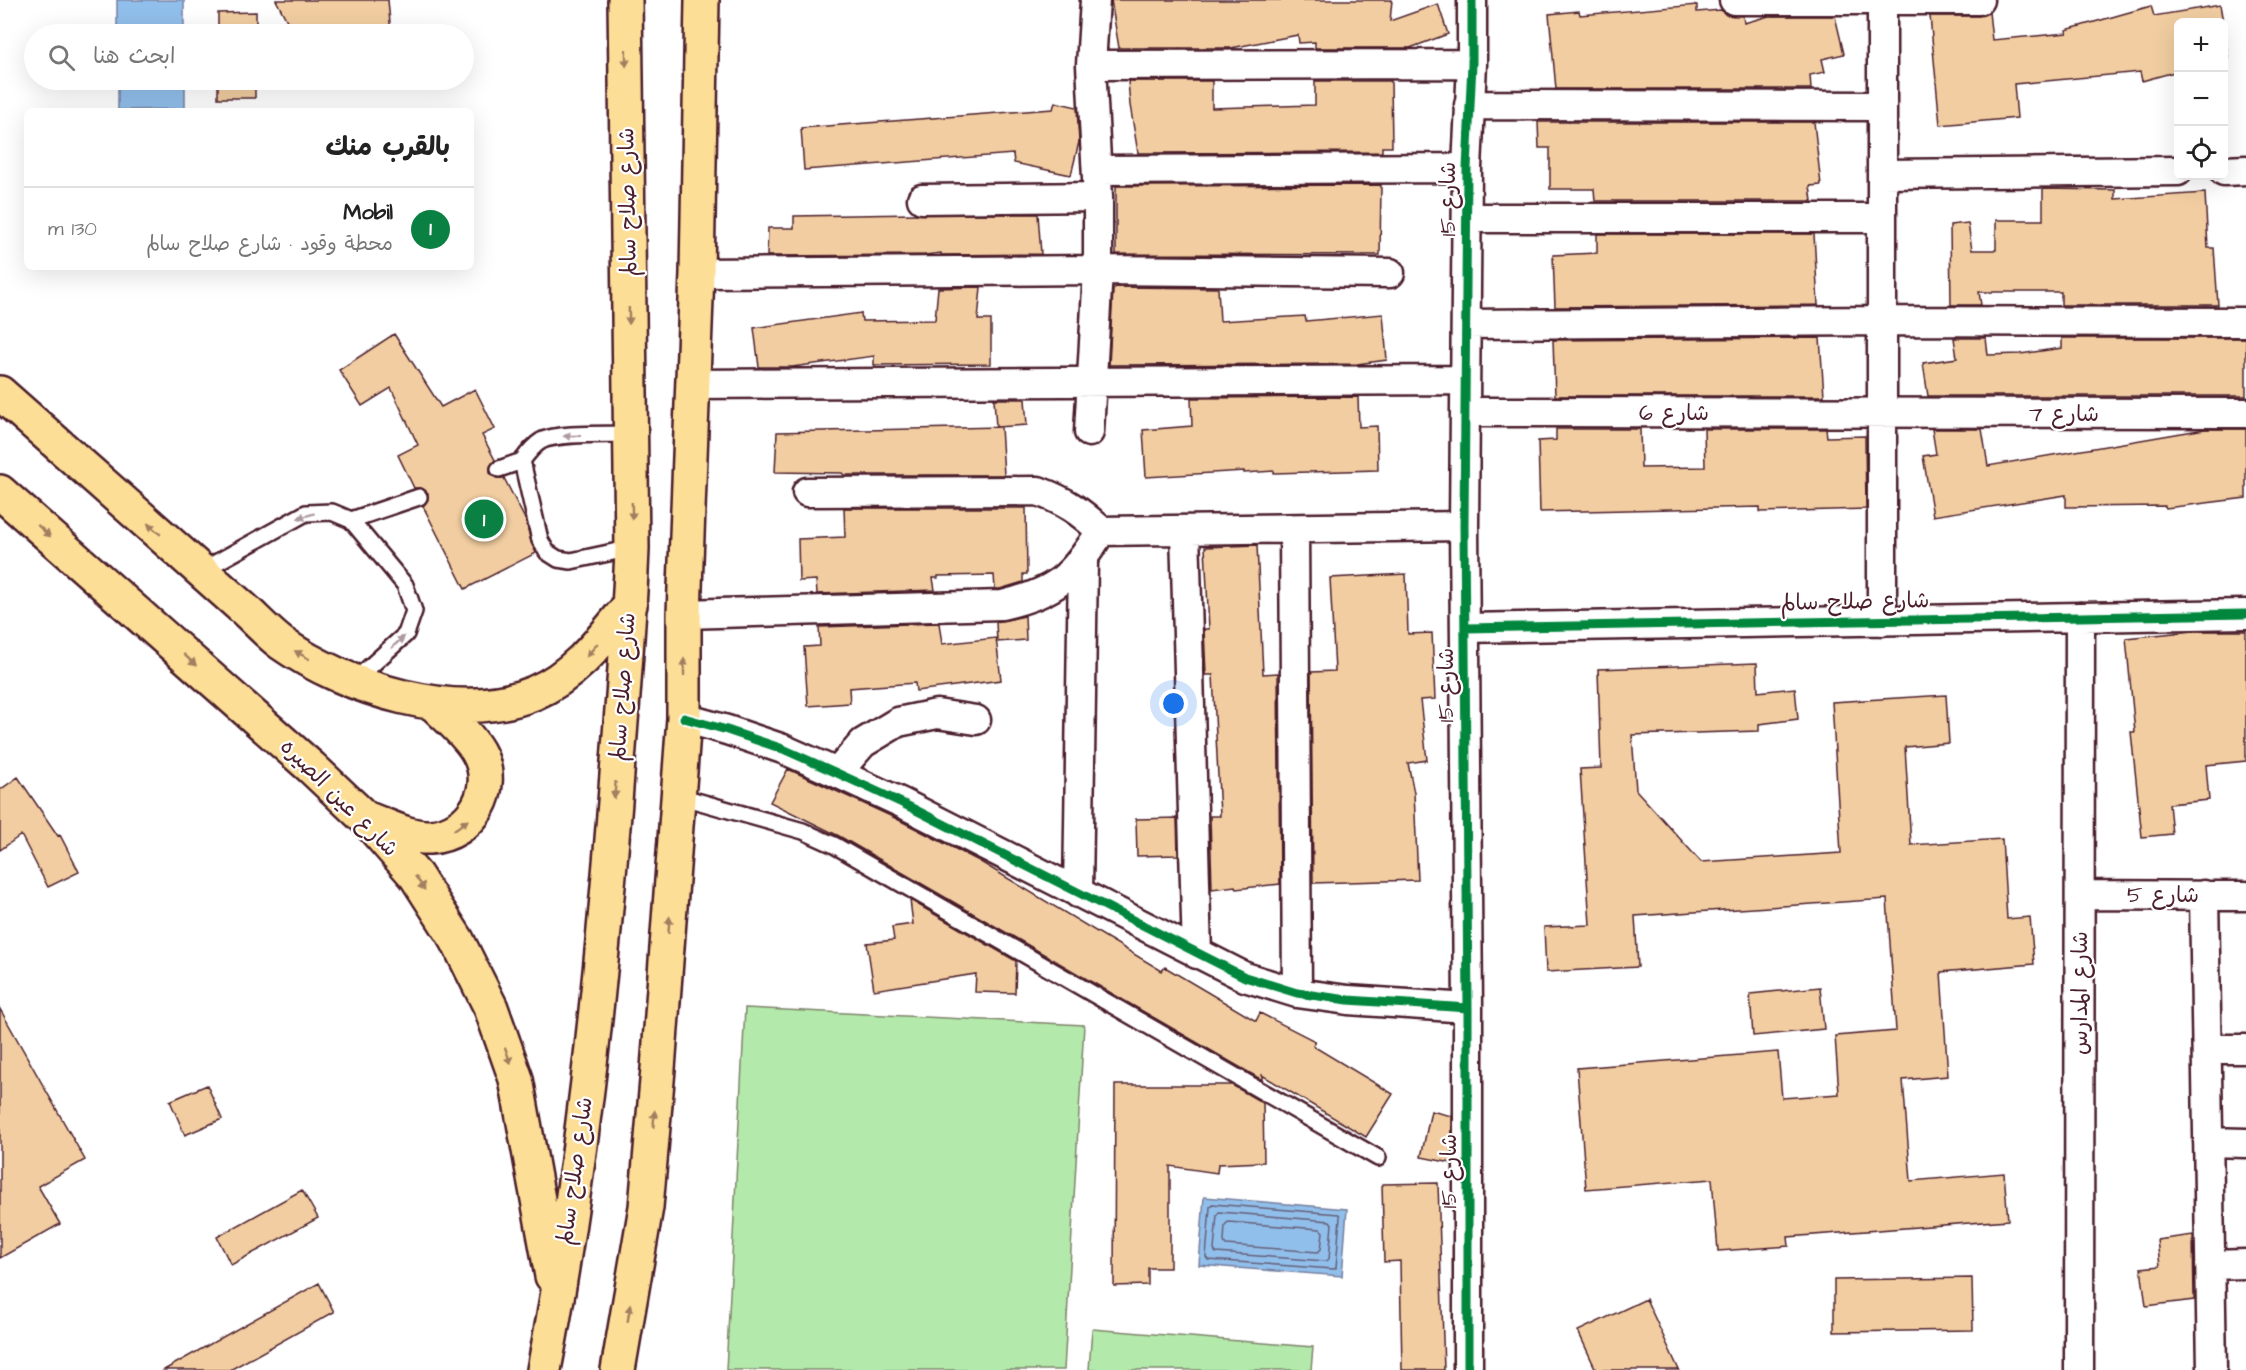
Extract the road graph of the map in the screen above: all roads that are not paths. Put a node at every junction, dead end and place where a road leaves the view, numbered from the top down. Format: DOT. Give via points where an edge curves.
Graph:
graph roads {
  1 [pos="625,0"];
  2 [pos="702,0"];
  3 [pos="1095,0"];
  4 [pos="1472,0"];
  5 [pos="1734,0"];
  6 [pos="1882,0"];
  7 [pos="1979,0"];
  8 [pos="1472,63"];
  9 [pos="1091,65"];
  10 [pos="1469,105"];
  11 [pos="1882,106"];
  12 [pos="1467,168"];
  13 [pos="2246,170"];
  14 [pos="2174,171"];
  15 [pos="2228,171"];
  16 [pos="1882,174"];
  17 [pos="1097,183"];
  18 [pos="921,199"];
  19 [pos="1468,218"];
  20 [pos="1882,218"];
  21 [pos="1098,270"];
  22 [pos="697,273"];
  23 [pos="1390,273"];
  24 [pos="1882,321"];
  25 [pos="2246,322"];
  26 [pos="1466,324"];
  27 [pos="1465,380"];
  28 [pos="1091,383"];
  29 [pos="692,384"];
  30 [pos="0,393"];
  31 [pos="1466,412"];
  32 [pos="2246,413"];
  33 [pos="1882,414"];
  34 [pos="1089,432"];
  35 [pos="630,434"];
  36 [pos="522,461"];
  37 [pos="500,469"];
  38 [pos="0,492"];
  39 [pos="807,492"];
  40 [pos="418,497"];
  41 [pos="351,520"];
  42 [pos="1464,526"];
  43 [pos="1294,529"];
  44 [pos="1185,530"];
  45 [pos="1101,531"];
  46 [pos="632,548"];
  47 [pos="1083,561"];
  48 [pos="201,571"];
  49 [pos="630,605"];
  50 [pos="684,614"];
  51 [pos="2246,614"];
  52 [pos="2080,617"];
  53 [pos="1881,621"];
  54 [pos="1465,628"];
  55 [pos="354,681"];
  56 [pos="434,704"];
  57 [pos="684,718"];
  58 [pos="976,720"];
  59 [pos="837,773"];
  60 [pos="678,796"];
  61 [pos="366,819"];
  62 [pos="1078,893"];
  63 [pos="2080,895"];
  64 [pos="2204,896"];
  65 [pos="2246,896"];
  66 [pos="1197,954"];
  67 [pos="1297,993"];
  68 [pos="1468,1008"];
  69 [pos="2207,1049"];
  70 [pos="2246,1049"];
  71 [pos="2208,1142"];
  72 [pos="2246,1143"];
  73 [pos="1378,1158"];
  74 [pos="2246,1264"];
  75 [pos="2210,1265"];
  76 [pos="557,1303"];
  77 [pos="544,1370"];
  78 [pos="618,1370"];
  79 [pos="1468,1370"];
  80 [pos="2079,1370"];
  81 [pos="2212,1370"];
  1 -- 35 [label="main road, شارع صلاح سالم, one-way"];
  2 -- 22 [label="main road"];
  3 -- 9 [label="street"];
  4 -- 8 [label="street, شارع 15"];
  5 -- 6 [label="street"];
  6 -- 7 [label="street"];
  6 -- 11 [label="street"];
  8 -- 9 [label="street"];
  8 -- 10 [label="street, شارع 15"];
  9 -- 17 [label="street"];
  10 -- 11 [label="street"];
  10 -- 12 [label="street, شارع 15"];
  11 -- 16 [label="street"];
  12 -- 17 [label="street"];
  12 -- 19 [label="street, شارع 15"];
  13 -- 15 [label="street"];
  14 -- 16 [label="street"];
  16 -- 20 [label="street"];
  17 -- 18 [label="street"];
  17 -- 21 [label="street"];
  19 -- 20 [label="street"];
  19 -- 26 [label="street, شارع 15"];
  20 -- 24 [label="street"];
  21 -- 22 [label="street"];
  21 -- 23 [label="street"];
  21 -- 28 [label="street"];
  22 -- 29 [label="main road"];
  24 -- 25 [label="street"];
  24 -- 26 [label="street"];
  24 -- 33 [label="street"];
  26 -- 27 [label="street, شارع 15"];
  27 -- 28 [label="street"];
  27 -- 31 [label="street, شارع 15"];
  28 -- 29 [label="street"];
  28 -- 34 [label="street"];
  29 -- 50 [label="main road"];
  48 -- 30 [label="main road, one-way"];
  31 -- 33 [label="street, شارع 6"];
  31 -- 42 [label="street, شارع 15"];
  32 -- 33 [label="street, شارع 7"];
  33 -- 53 [label="street"];
  35 -- 36 [label="lane, one-way" via="556,437 542,441"];
  35 -- 46 [label="main road, شارع صلاح سالم, one-way"];
  36 -- 37 [label="lane"];
  36 -- 46 [label="lane" via="540,540 547,552 571,561"];
  38 -- 61 [label="main road, شارع عين الصيره, one-way"];
  39 -- 45 [label="street" via="1038,491 1069,504"];
  40 -- 41 [label="lane"];
  41 -- 48 [label="lane, one-way" via="332,512 306,513"];
  55 -- 41 [label="lane, one-way" via="406,634 414,611 405,585"];
  42 -- 43 [label="street"];
  42 -- 54 [label="street, شارع 15"];
  43 -- 44 [label="street"];
  43 -- 67 [label="street"];
  44 -- 45 [label="street"];
  44 -- 66 [label="street"];
  45 -- 47 [label="street"];
  46 -- 49 [label="main road, شارع صلاح سالم"];
  47 -- 50 [label="street" via="1062,581 1033,597 1002,605"];
  47 -- 62 [label="street"];
  55 -- 48 [label="main road, one-way" via="281,643"];
  49 -- 56 [label="main road, one-way" via="586,657 562,678 534,693 503,702"];
  49 -- 76 [label="main road, شارع صلاح سالم, one-way" via="589,1072"];
  57 -- 50 [label="main road, one-way"];
  51 -- 52 [label="street, شارع صلاح سالم"];
  52 -- 53 [label="street, شارع صلاح سالم"];
  52 -- 63 [label="street, شارع المدارس"];
  53 -- 54 [label="street, شارع صلاح سالم"];
  54 -- 68 [label="street, شارع 15"];
  55 -- 56 [label="main road"];
  61 -- 56 [label="main road, one-way" via="429,837 446,834 474,815 482,800 484,767 468,738"];
  57 -- 59 [label="street" via="783,749"];
  57 -- 60 [label="main road"];
  58 -- 59 [label="street" via="937,714 898,722 863,743"];
  59 -- 62 [label="street"];
  60 -- 73 [label="lane" via="803,831 834,845"];
  78 -- 60 [label="main road, one-way" via="646,1207"];
  61 -- 76 [label="main road, شارع عين الصيره, one-way" via="422,885 457,940 491,1008 516,1079"];
  62 -- 66 [label="street"];
  63 -- 64 [label="street, شارع 5"];
  63 -- 80 [label="street, شارع المدارس"];
  64 -- 65 [label="street, شارع 5"];
  64 -- 69 [label="street"];
  66 -- 67 [label="street" via="1245,977"];
  67 -- 68 [label="street"];
  68 -- 79 [label="street, شارع 15"];
  69 -- 70 [label="street"];
  69 -- 71 [label="street"];
  71 -- 72 [label="street"];
  71 -- 75 [label="street"];
  74 -- 75 [label="street"];
  75 -- 81 [label="street"];
  76 -- 77 [label="main road, شارع صلاح سالم"];
}
